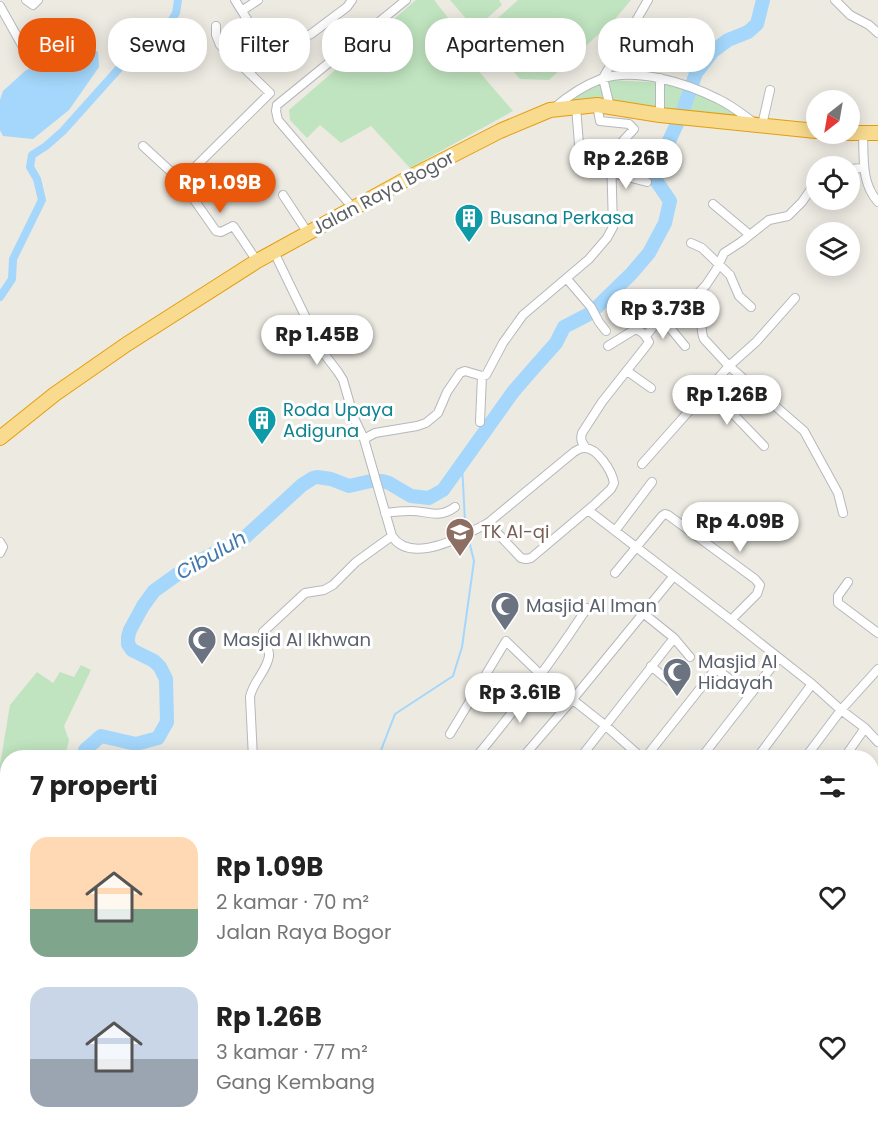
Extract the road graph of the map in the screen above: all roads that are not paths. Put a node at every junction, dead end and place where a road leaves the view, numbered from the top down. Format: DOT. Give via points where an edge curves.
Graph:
graph roads {
  1 [pos="26,0"];
  2 [pos="38,0"];
  3 [pos="235,0"];
  4 [pos="258,0"];
  5 [pos="352,0"];
  6 [pos="406,0"];
  7 [pos="648,0"];
  8 [pos="835,0"];
  9 [pos="0,6"];
  10 [pos="243,10"];
  11 [pos="248,18"];
  12 [pos="638,18"];
  13 [pos="216,26"];
  14 [pos="878,33"];
  15 [pos="310,34"];
  16 [pos="18,38"];
  17 [pos="606,72"];
  18 [pos="624,72"];
  19 [pos="249,73"];
  20 [pos="624,75"];
  21 [pos="603,78"];
  22 [pos="660,78"];
  23 [pos="770,90"];
  24 [pos="604,106"];
  25 [pos="576,107"];
  26 [pos="550,110"];
  27 [pos="663,115"];
  28 [pos="759,125"];
  29 [pos="806,130"];
  30 [pos="878,133"];
  31 [pos="860,134"];
  32 [pos="863,134"];
  33 [pos="579,144"];
  34 [pos="143,146"];
  35 [pos="860,168"];
  36 [pos="863,168"];
  37 [pos="612,173"];
  38 [pos="181,181"];
  39 [pos="647,182"];
  40 [pos="283,195"];
  41 [pos="806,196"];
  42 [pos="878,202"];
  43 [pos="713,204"];
  44 [pos="353,208"];
  45 [pos="308,233"];
  46 [pos="750,235"];
  47 [pos="691,243"];
  48 [pos="274,252"];
  49 [pos="257,261"];
  50 [pos="718,265"];
  51 [pos="567,279"];
  52 [pos="795,298"];
  53 [pos="690,302"];
  54 [pos="752,308"];
  55 [pos="661,317"];
  56 [pos="606,331"];
  57 [pos="646,336"];
  58 [pos="608,346"];
  59 [pos="685,346"];
  60 [pos="729,366"];
  61 [pos="627,371"];
  62 [pos="482,376"];
  63 [pos="651,388"];
  64 [pos="709,389"];
  65 [pos="480,422"];
  66 [pos="0,438"];
  67 [pos="363,439"];
  68 [pos="764,446"];
  69 [pos="586,448"];
  70 [pos="642,464"];
  71 [pos="652,482"];
  72 [pos="455,507"];
  73 [pos="588,510"];
  74 [pos="385,513"];
  75 [pos="843,513"];
  76 [pos="488,523"];
  77 [pos="615,531"];
  78 [pos="392,536"];
  79 [pos="0,542"];
  80 [pos="636,548"];
  81 [pos="0,553"];
  82 [pos="615,573"];
  83 [pos="673,576"];
  84 [pos="848,582"];
  85 [pos="587,608"];
  86 [pos="644,613"];
  87 [pos="731,620"];
  88 [pos="878,633"];
  89 [pos="674,638"];
  90 [pos="690,657"];
  91 [pos="778,659"];
  92 [pos="651,666"];
  93 [pos="878,669"];
  94 [pos="540,674"];
  95 [pos="669,681"];
  96 [pos="812,684"];
  97 [pos="750,695"];
  98 [pos="573,699"];
  99 [pos="841,710"];
  100 [pos="606,726"];
  101 [pos="866,729"];
  102 [pos="450,734"];
  103 [pos="877,740"];
  104 [pos="253,750"];
  105 [pos="483,750"];
  106 [pos="529,750"];
  107 [pos="586,750"];
  108 [pos="634,750"];
  109 [pos="651,750"];
  110 [pos="707,750"];
  111 [pos="763,750"];
  112 [pos="812,750"];
  113 [pos="850,750"];
  1 -- 2 [label="street" via="33,5"];
  3 -- 10 [label="street"];
  4 -- 10 [label="street"];
  5 -- 15 [label="street"];
  6 -- 44 [label="street" via="277,105 278,120"];
  7 -- 12 [label="street"];
  8 -- 14 [label="street"];
  9 -- 16 [label="street"];
  10 -- 11 [label="street"];
  13 -- 19 [label="street" via="219,45"];
  17 -- 21 [label="street"];
  18 -- 20 [label="street"];
  19 -- 38 [label="street" via="269,94"];
  20 -- 21 [label="street"];
  20 -- 22 [label="street"];
  21 -- 24 [label="street"];
  21 -- 26 [label="street" via="577,90"];
  22 -- 27 [label="street"];
  22 -- 28 [label="street" via="705,93"];
  23 -- 28 [label="street"];
  24 -- 25 [label="highway, Jalan Raya Bogor"];
  24 -- 27 [label="highway, Jalan Raya Bogor"];
  24 -- 37 [label="street" via="600,121 630,124 634,129 611,154"];
  25 -- 26 [label="highway, Jalan Raya Bogor"];
  25 -- 33 [label="street"];
  26 -- 44 [label="highway, Jalan Raya Bogor" via="500,131"];
  27 -- 28 [label="highway, Jalan Raya Bogor"];
  28 -- 29 [label="highway, Jalan Raya Bogor"];
  30 -- 32 [label="highway"];
  31 -- 32 [label="highway"];
  32 -- 36 [label="street"];
  34 -- 38 [label="street"];
  35 -- 36 [label="street"];
  36 -- 42 [label="street"];
  37 -- 39 [label="street"];
  37 -- 51 [label="street" via="613,227 602,246"];
  38 -- 49 [label="street" via="216,231 233,226"];
  40 -- 45 [label="street"];
  41 -- 46 [label="street" via="788,216 769,220"];
  43 -- 46 [label="street"];
  44 -- 45 [label="highway, Jalan Raya Bogor"];
  45 -- 48 [label="highway, Jalan Raya Bogor"];
  46 -- 50 [label="street" via="724,253"];
  47 -- 50 [label="street" via="702,248"];
  48 -- 49 [label="highway, Jalan Raya Bogor"];
  48 -- 67 [label="street" via="322,351 343,380"];
  49 -- 66 [label="highway, Jalan Raya Bogor" via="127,344"];
  50 -- 53 [label="street"];
  50 -- 54 [label="street" via="730,275 739,296"];
  51 -- 56 [label="street"];
  51 -- 62 [label="street" via="523,315 495,355 489,371"];
  52 -- 60 [label="street"];
  53 -- 55 [label="street" via="683,297"];
  53 -- 60 [label="street" via="701,318 704,339"];
  55 -- 57 [label="street"];
  55 -- 59 [label="street"];
  57 -- 58 [label="street" via="637,329"];
  57 -- 61 [label="street" via="648,345"];
  60 -- 64 [label="street"];
  60 -- 75 [label="street" via="804,431 838,493"];
  61 -- 63 [label="street"];
  61 -- 69 [label="street" via="582,433"];
  62 -- 65 [label="street"];
  62 -- 67 [label="street" via="460,373 438,413 426,423 382,431"];
  64 -- 68 [label="street"];
  64 -- 70 [label="street"];
  67 -- 74 [label="street"];
  69 -- 73 [label="street" via="601,459 614,481"];
  69 -- 76 [label="street" via="574,452"];
  71 -- 77 [label="street"];
  72 -- 74 [label="street" via="435,514 407,510"];
  73 -- 76 [label="street" via="526,559"];
  73 -- 77 [label="street"];
  74 -- 78 [label="street"];
  76 -- 78 [label="street" via="435,547 401,545"];
  77 -- 80 [label="street"];
  78 -- 104 [label="street" via="333,585 305,593 263,632 269,654 251,693"];
  79 -- 81 [label="street"];
  80 -- 82 [label="street"];
  80 -- 83 [label="street"];
  80 -- 87 [label="street" via="665,514 755,579 760,585 759,592"];
  83 -- 86 [label="street"];
  83 -- 87 [label="street"];
  84 -- 88 [label="street" via="838,596 838,603"];
  85 -- 94 [label="street"];
  86 -- 89 [label="street"];
  86 -- 98 [label="street"];
  87 -- 91 [label="street"];
  89 -- 90 [label="street"];
  89 -- 92 [label="street"];
  91 -- 96 [label="street"];
  91 -- 97 [label="street"];
  92 -- 95 [label="street"];
  92 -- 100 [label="street"];
  93 -- 99 [label="street"];
  94 -- 98 [label="street"];
  94 -- 102 [label="street" via="506,641"];
  94 -- 105 [label="street"];
  96 -- 99 [label="street"];
  96 -- 111 [label="street"];
  97 -- 109 [label="street" via="716,670"];
  97 -- 110 [label="street"];
  98 -- 100 [label="street"];
  98 -- 106 [label="street"];
  99 -- 101 [label="street"];
  99 -- 112 [label="street"];
  100 -- 107 [label="street"];
  100 -- 108 [label="street"];
  101 -- 103 [label="street"];
  101 -- 113 [label="street"];
}
